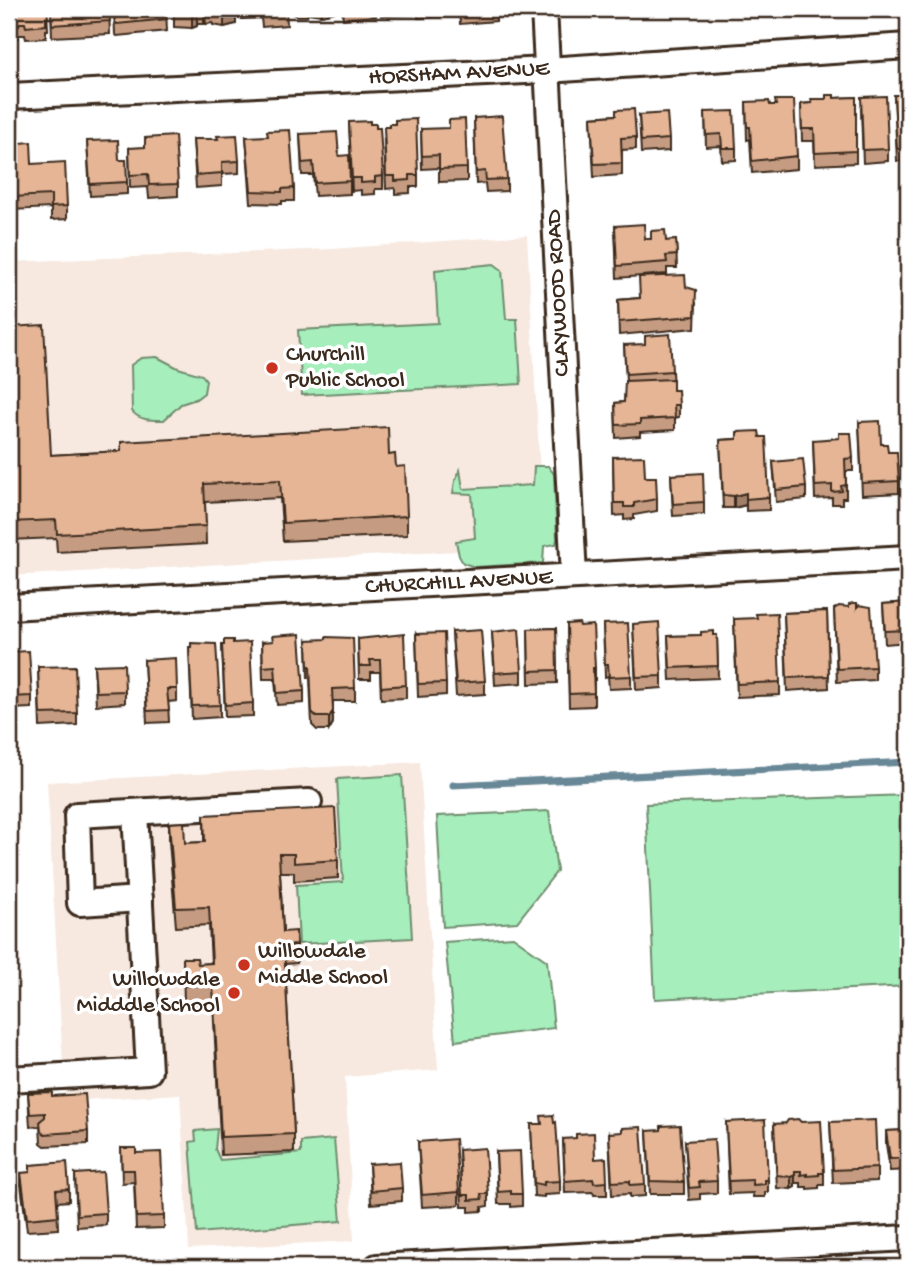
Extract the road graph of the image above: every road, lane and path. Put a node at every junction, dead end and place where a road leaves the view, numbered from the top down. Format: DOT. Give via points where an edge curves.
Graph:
graph roads {
  1 [pos="544,9"];
  2 [pos="908,46"];
  3 [pos="547,70"];
  4 [pos="9,96"];
  5 [pos="908,558"];
  6 [pos="574,576"];
  7 [pos="9,607"];
  8 [pos="309,803"];
  9 [pos="135,811"];
  10 [pos="140,900"];
  11 [pos="9,1079"];
  12 [pos="908,1238"];
  13 [pos="394,1267"];
  1 -- 3 [label="street, CLAYWOOD ROAD"];
  2 -- 3 [label="street, HORSHAM AVENUE"];
  3 -- 4 [label="street, HORSHAM AVENUE"];
  3 -- 6 [label="street, CLAYWOOD ROAD"];
  5 -- 6 [label="street, CHURCHILL AVENUE"];
  6 -- 7 [label="street, CHURCHILL AVENUE"];
  8 -- 9 [label="street"];
  9 -- 10 [label="street"];
  9 -- 10 [label="street" via="77,815 80,903"];
  10 -- 11 [label="street" via="149,1071"];
  12 -- 13 [label="street"];
}
